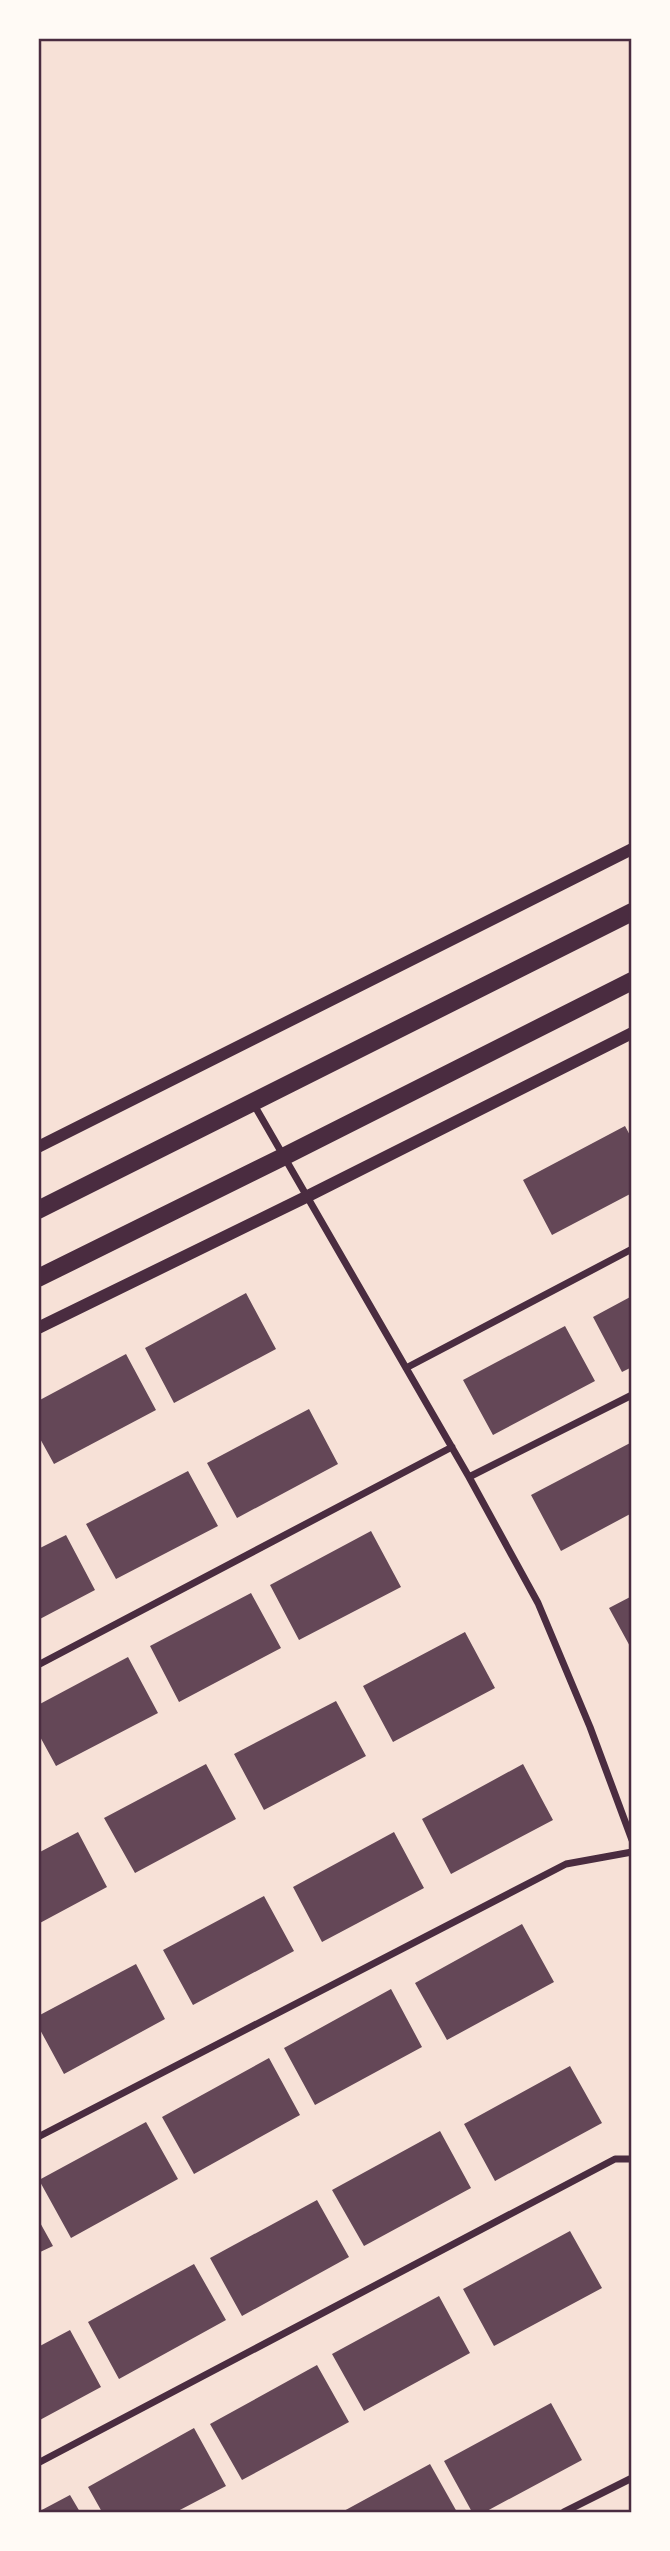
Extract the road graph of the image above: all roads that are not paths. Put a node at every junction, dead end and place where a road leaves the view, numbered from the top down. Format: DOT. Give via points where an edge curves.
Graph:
graph roads {
  1 [pos="632,849"];
  2 [pos="632,912"];
  3 [pos="632,981"];
  4 [pos="632,1033"];
  5 [pos="253,1102"];
  6 [pos="38,1147"];
  7 [pos="285,1156"];
  8 [pos="308,1196"];
  9 [pos="38,1210"];
  10 [pos="632,1249"];
  11 [pos="38,1278"];
  12 [pos="38,1328"];
  13 [pos="406,1368"];
  14 [pos="632,1395"];
  15 [pos="452,1447"];
  16 [pos="469,1477"];
  17 [pos="38,1665"];
  18 [pos="632,1840"];
  19 [pos="632,1852"];
  20 [pos="38,2137"];
  21 [pos="632,2159"];
  22 [pos="38,2463"];
  23 [pos="632,2478"];
  24 [pos="564,2512"];
  1 -- 6 [label="street"];
  2 -- 5 [label="main road"];
  3 -- 7 [label="main road"];
  4 -- 8 [label="street"];
  5 -- 7 [label="street"];
  5 -- 9 [label="main road"];
  7 -- 8 [label="street"];
  7 -- 11 [label="main road"];
  8 -- 12 [label="street"];
  8 -- 13 [label="street"];
  10 -- 13 [label="street"];
  13 -- 15 [label="street"];
  14 -- 16 [label="street"];
  15 -- 16 [label="street"];
  15 -- 17 [label="street"];
  16 -- 18 [label="street" via="538,1602"];
  19 -- 20 [label="street" via="566,1864"];
  21 -- 22 [label="street" via="615,2159"];
  23 -- 24 [label="street"];
}
